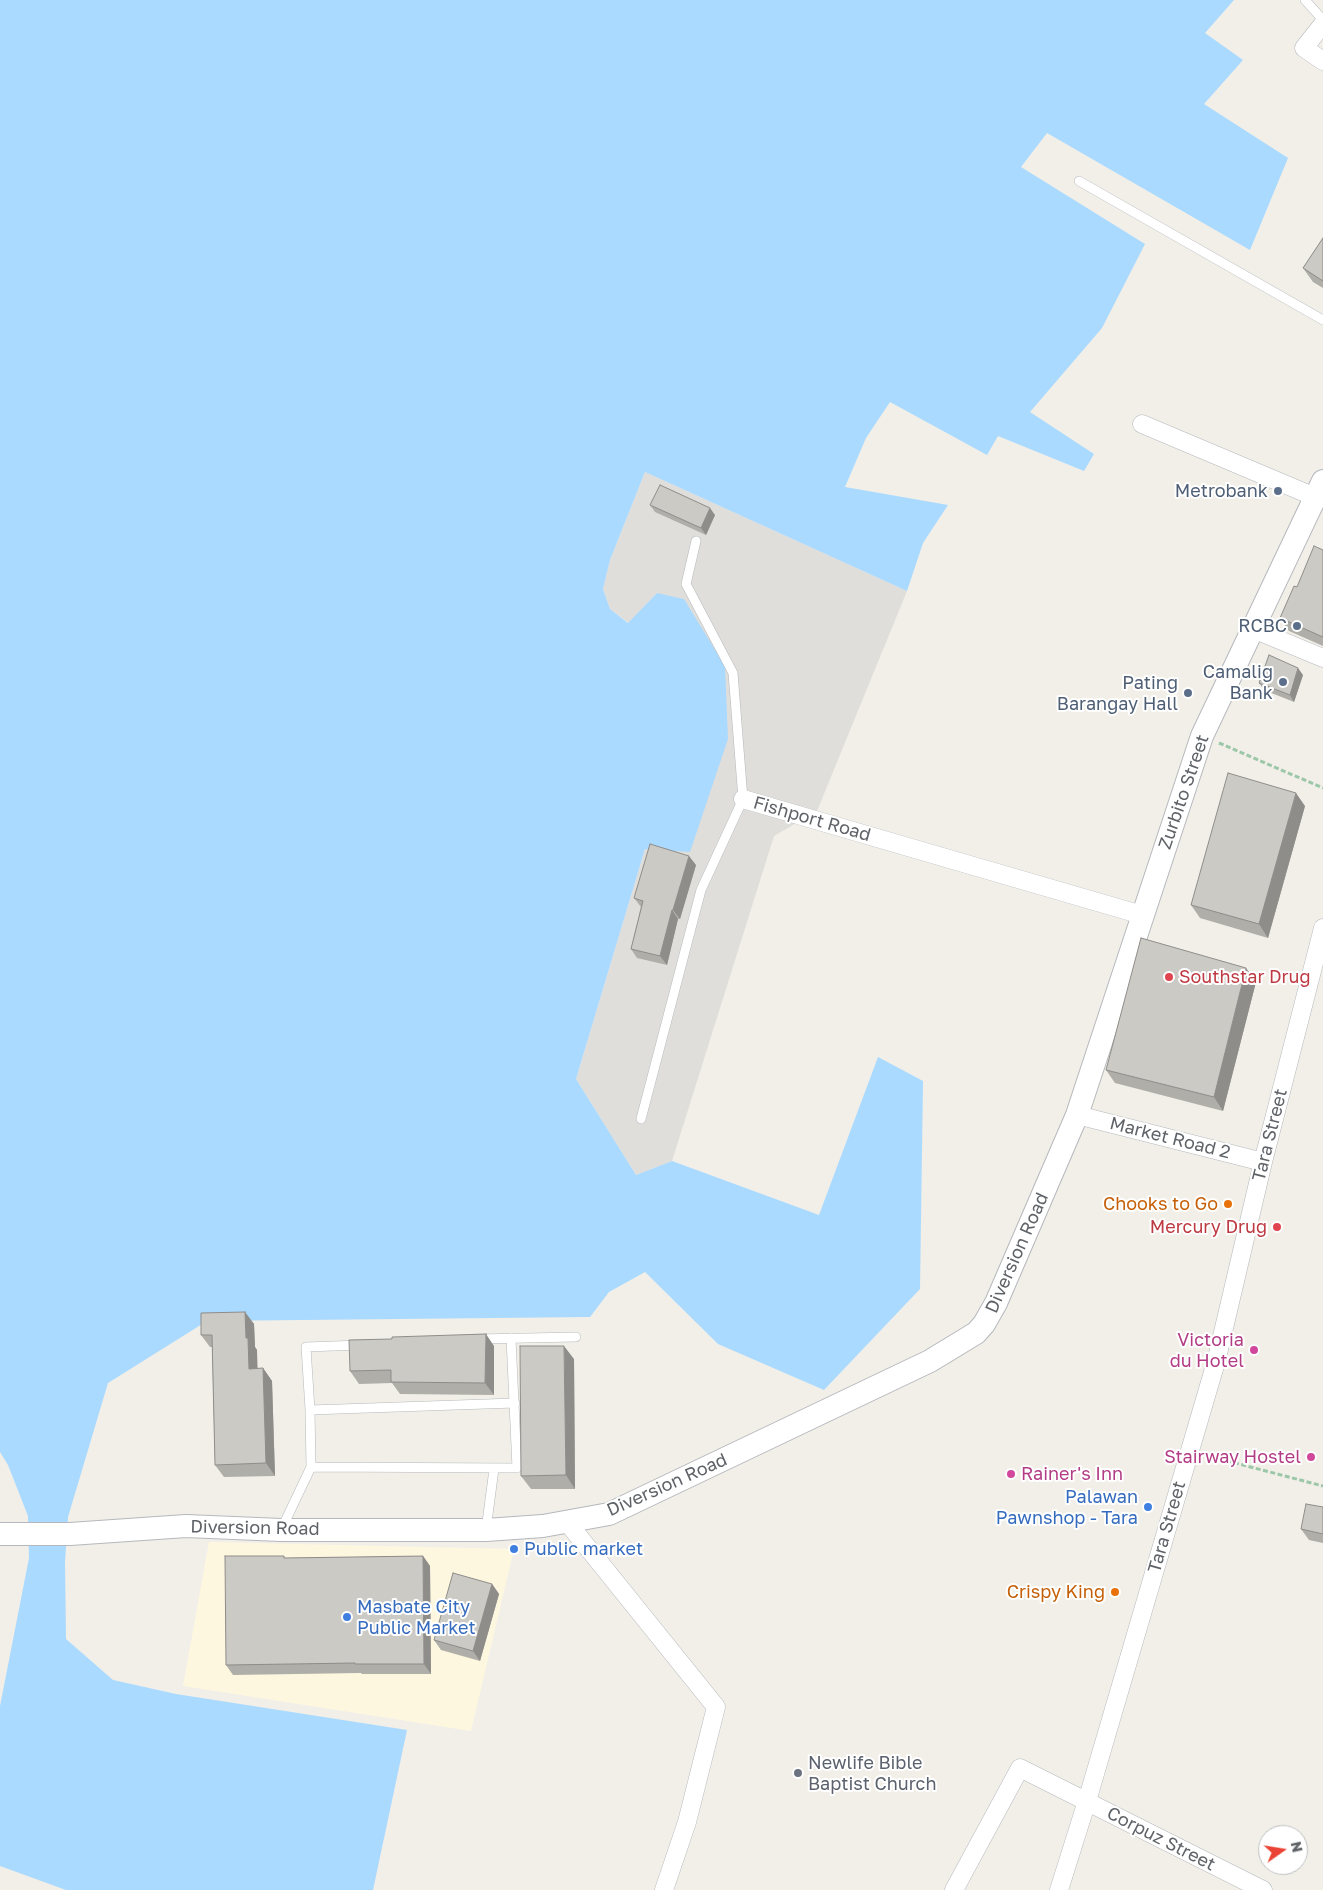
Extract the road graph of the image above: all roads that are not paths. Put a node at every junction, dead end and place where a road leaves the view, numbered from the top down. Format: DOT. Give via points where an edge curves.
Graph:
graph roads {
  1 [pos="1305,0"];
  2 [pos="1323,22"];
  3 [pos="1323,61"];
  4 [pos="1080,181"];
  5 [pos="1323,320"];
  6 [pos="1142,424"];
  7 [pos="1319,489"];
  8 [pos="696,541"];
  9 [pos="1253,629"];
  10 [pos="1323,658"];
  11 [pos="743,799"];
  12 [pos="1142,915"];
  13 [pos="1323,928"];
  14 [pos="1077,1115"];
  15 [pos="641,1120"];
  16 [pos="1263,1162"];
  17 [pos="576,1337"];
  18 [pos="511,1338"];
  19 [pos="472,1340"];
  20 [pos="374,1344"];
  21 [pos="515,1403"];
  22 [pos="310,1410"];
  23 [pos="311,1467"];
  24 [pos="494,1469"];
  25 [pos="567,1522"];
  26 [pos="281,1530"];
  27 [pos="486,1530"];
  28 [pos="0,1534"];
  29 [pos="1087,1801"];
  30 [pos="664,1890"];
  31 [pos="954,1890"];
  32 [pos="1058,1890"];
  33 [pos="1263,1890"];
  1 -- 2 [label="lane"];
  2 -- 3 [label="street" via="1304,48"];
  4 -- 5 [label="lane"];
  6 -- 7 [label="street"];
  7 -- 9 [label="street, Zurbito Street"];
  8 -- 11 [label="lane, Fishport Road" via="686,584 733,673"];
  9 -- 10 [label="street"];
  9 -- 12 [label="street, Zurbito Street" via="1202,736"];
  11 -- 12 [label="street, Fishport Road"];
  11 -- 15 [label="lane" via="701,890"];
  12 -- 14 [label="street, Zurbito Street"];
  13 -- 16 [label="street, Tara Street"];
  14 -- 16 [label="street, Market Road 2"];
  14 -- 25 [label="street, Diversion Road" via="996,1303 976,1333 930,1361 609,1514"];
  16 -- 29 [label="street, Tara Street" via="1216,1362"];
  17 -- 18 [label="lane"];
  18 -- 19 [label="lane"];
  18 -- 21 [label="lane"];
  20 -- 22 [label="lane" via="306,1347"];
  21 -- 22 [label="lane"];
  21 -- 24 [label="lane" via="518,1468"];
  22 -- 23 [label="lane"];
  23 -- 24 [label="lane"];
  23 -- 26 [label="lane"];
  24 -- 27 [label="lane"];
  25 -- 27 [label="street, Diversion Road"];
  25 -- 30 [label="street" via="716,1707 687,1822"];
  26 -- 27 [label="street, Diversion Road"];
  26 -- 28 [label="street, Diversion Road" via="186,1526 70,1534"];
  29 -- 31 [label="street, Corpuz Street" via="1020,1768"];
  29 -- 32 [label="street, Tara Street"];
  29 -- 33 [label="street, Corpuz Street"];
}
